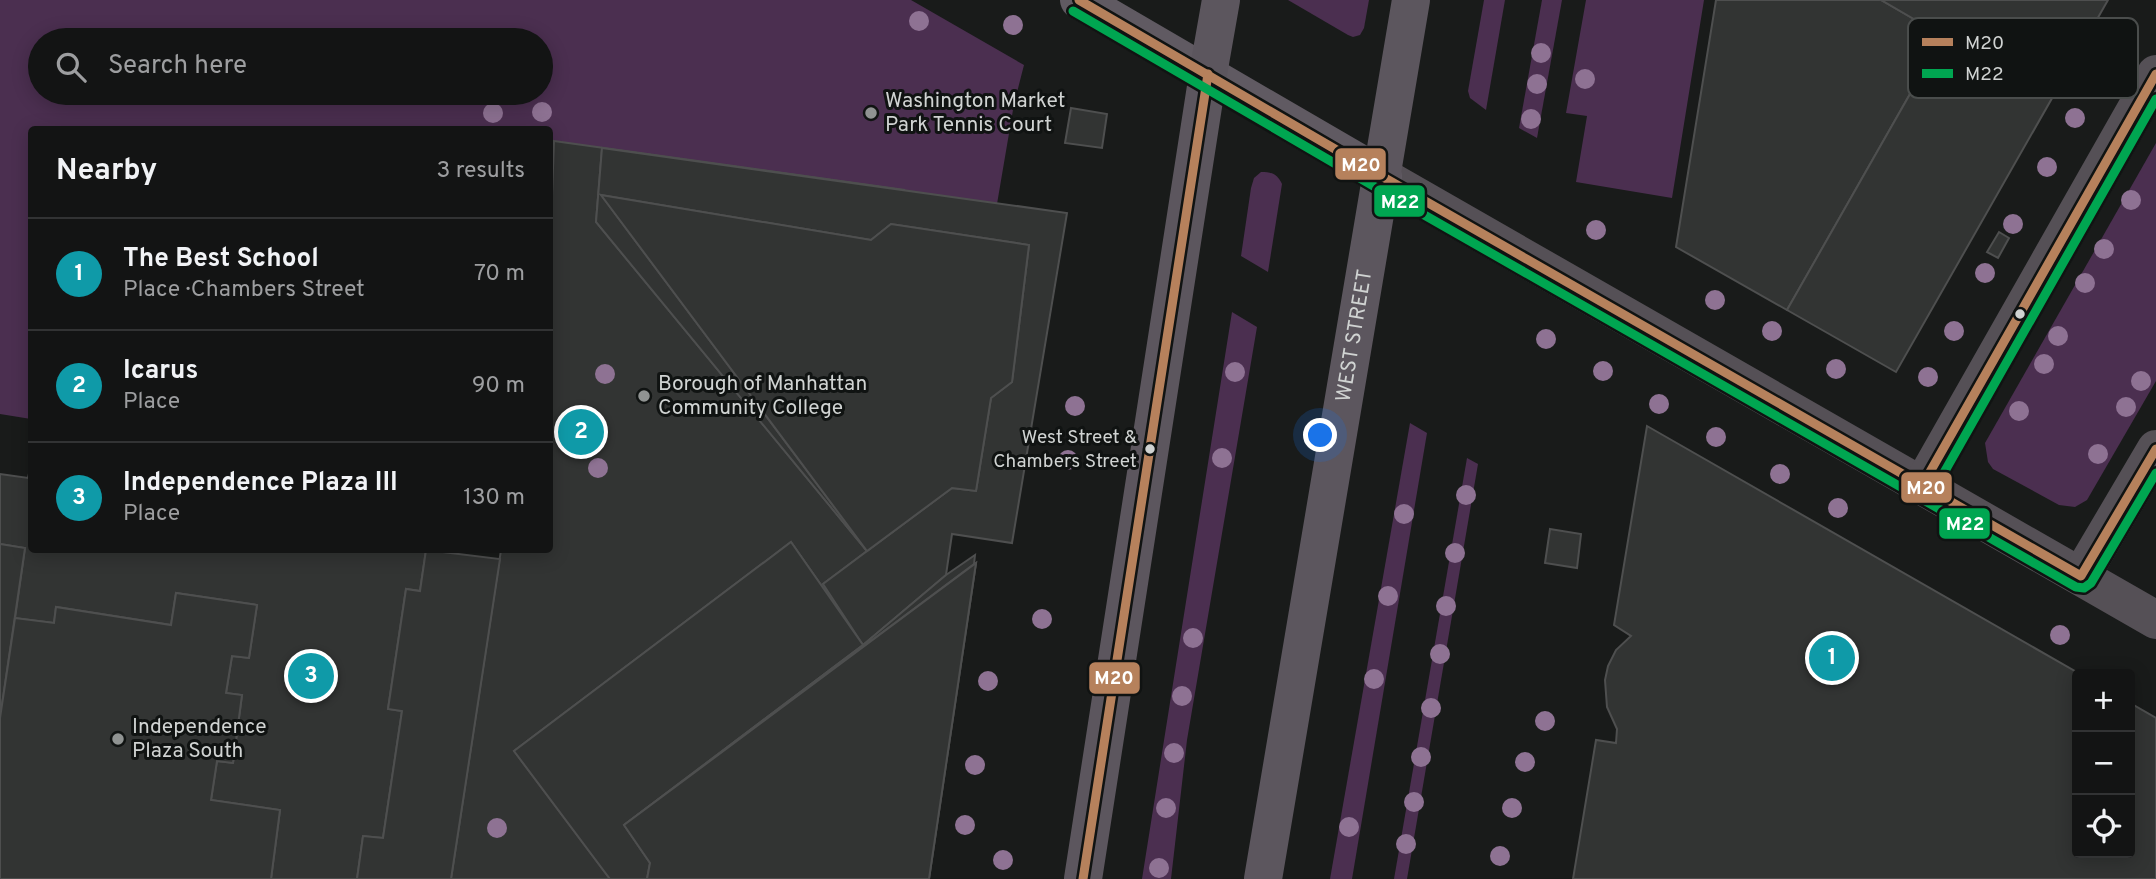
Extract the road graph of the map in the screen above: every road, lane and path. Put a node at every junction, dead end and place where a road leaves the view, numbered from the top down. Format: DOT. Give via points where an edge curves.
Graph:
graph roads {
  1 [pos="1079,0"];
  2 [pos="1221,0"];
  3 [pos="1411,0"];
  4 [pos="1208,74"];
  5 [pos="2156,74"];
  6 [pos="1383,177"];
  7 [pos="2156,449"];
  8 [pos="1922,486"];
  9 [pos="2081,576"];
  10 [pos="2156,621"];
  11 [pos="1083,879"];
  12 [pos="1262,879"];
  1 -- 4 [label="main road"];
  2 -- 4 [label="highway"];
  3 -- 6 [label="highway, WEST STREET"];
  4 -- 6 [label="main road"];
  4 -- 11 [label="highway"];
  5 -- 8 [label="street"];
  6 -- 8 [label="street"];
  6 -- 12 [label="highway, WEST STREET"];
  7 -- 9 [label="street"];
  8 -- 9 [label="street"];
  9 -- 10 [label="street"];
}
